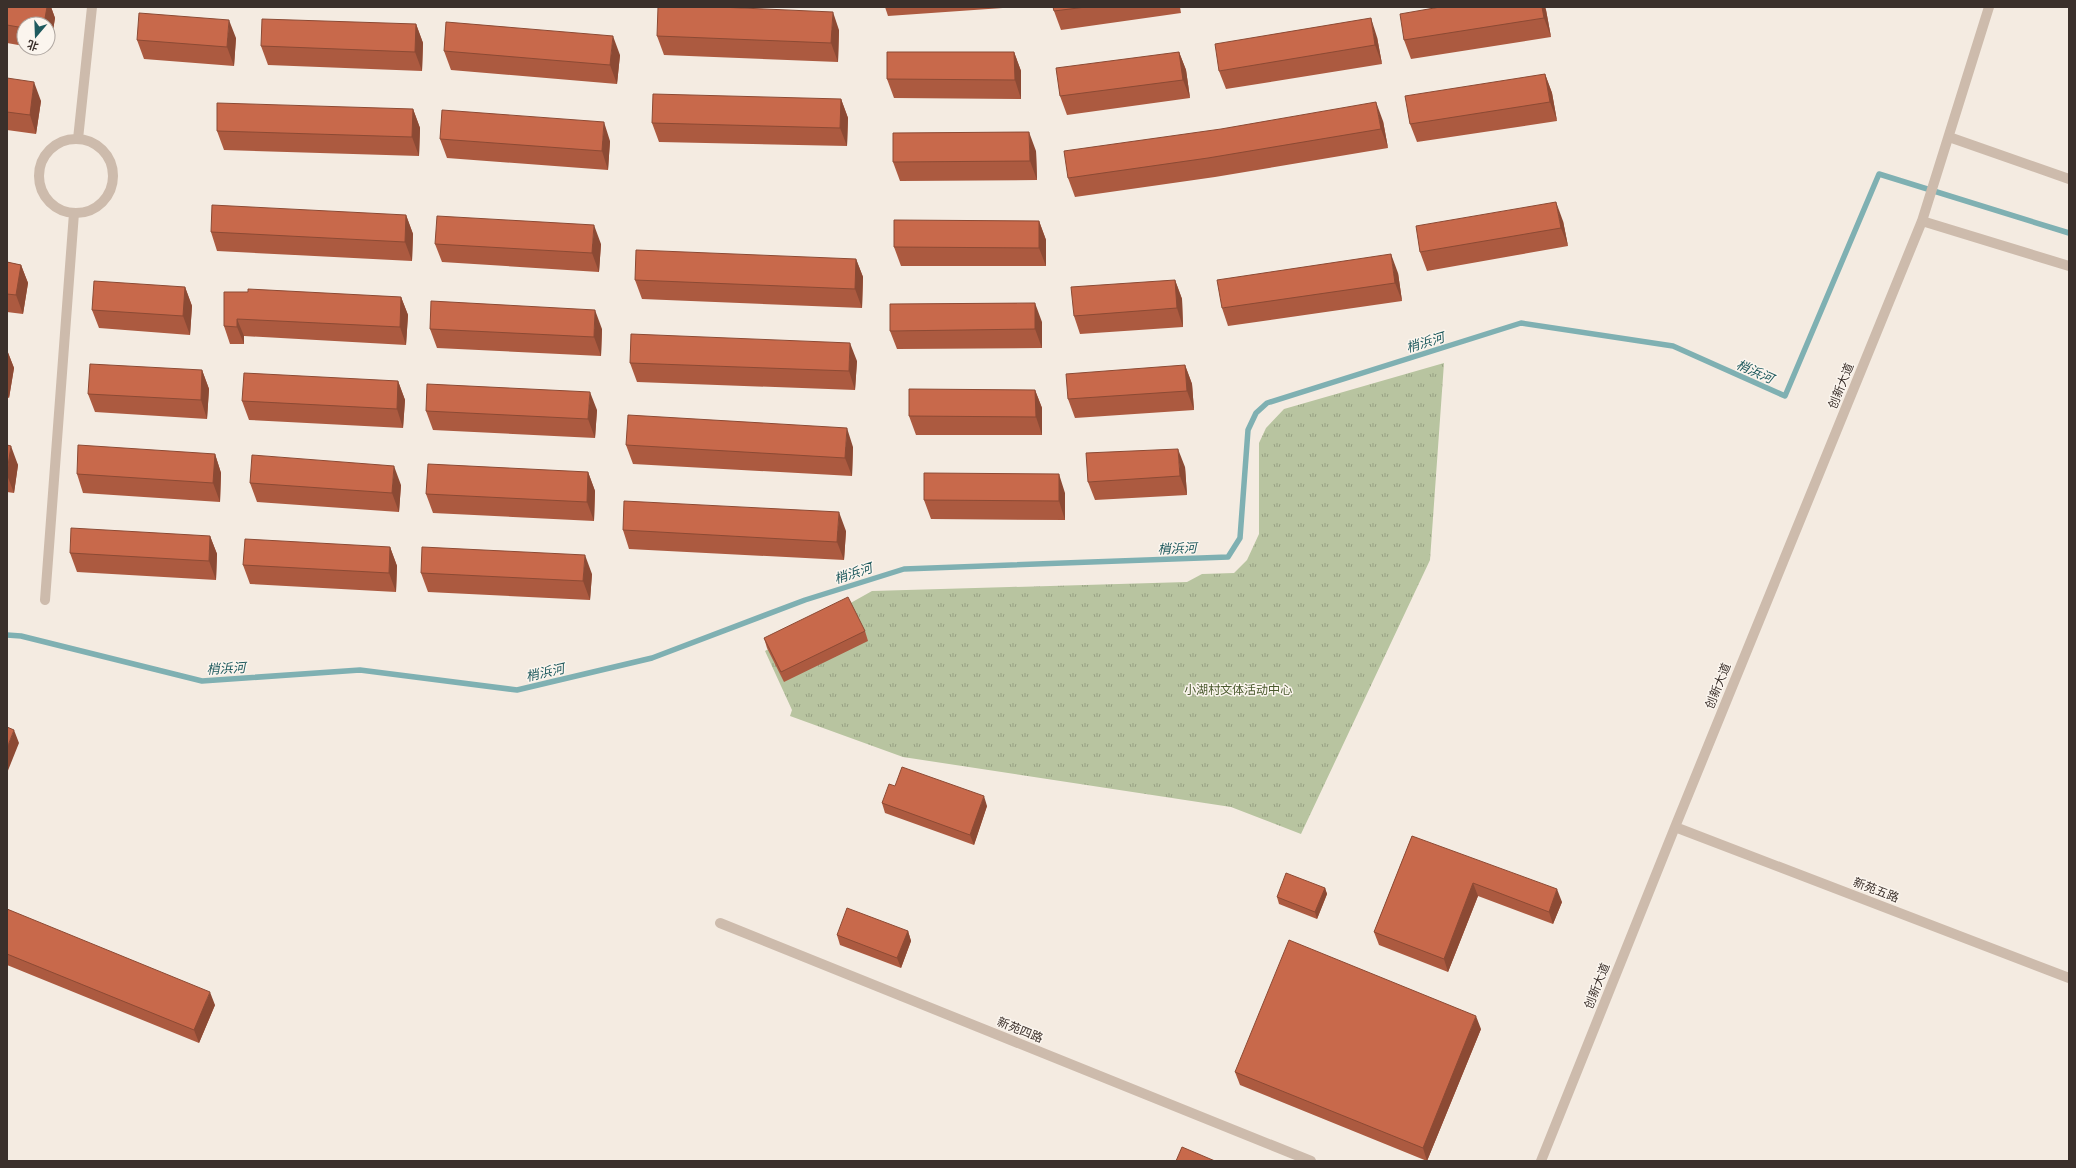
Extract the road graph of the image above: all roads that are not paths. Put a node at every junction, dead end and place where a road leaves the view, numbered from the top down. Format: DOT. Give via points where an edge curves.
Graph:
graph roads {
  1 [pos="92,7"];
  2 [pos="1989,7"];
  3 [pos="1949,137"];
  4 [pos="78,139"];
  5 [pos="2069,179"];
  6 [pos="74,214"];
  7 [pos="1922,221"];
  8 [pos="2069,266"];
  9 [pos="45,600"];
  10 [pos="1675,827"];
  11 [pos="720,923"];
  12 [pos="2069,978"];
  13 [pos="1311,1161"];
  14 [pos="1541,1161"];
  1 -- 4 [label="street"];
  2 -- 3 [label="street, 创新大道"];
  3 -- 5 [label="street"];
  3 -- 7 [label="street, 创新大道"];
  4 -- 6 [label="street" via="91,142 102,149 111,166 112,185 107,197 98,206 87,212"];
  4 -- 6 [label="street" via="65,140 54,146 45,156 40,168 39,181 43,193 51,203 61,210"];
  6 -- 9 [label="street"];
  7 -- 8 [label="street"];
  7 -- 10 [label="street, 创新大道"];
  10 -- 12 [label="street, 新苑五路"];
  10 -- 14 [label="street, 创新大道"];
  11 -- 13 [label="street, 新苑四路"];
}
